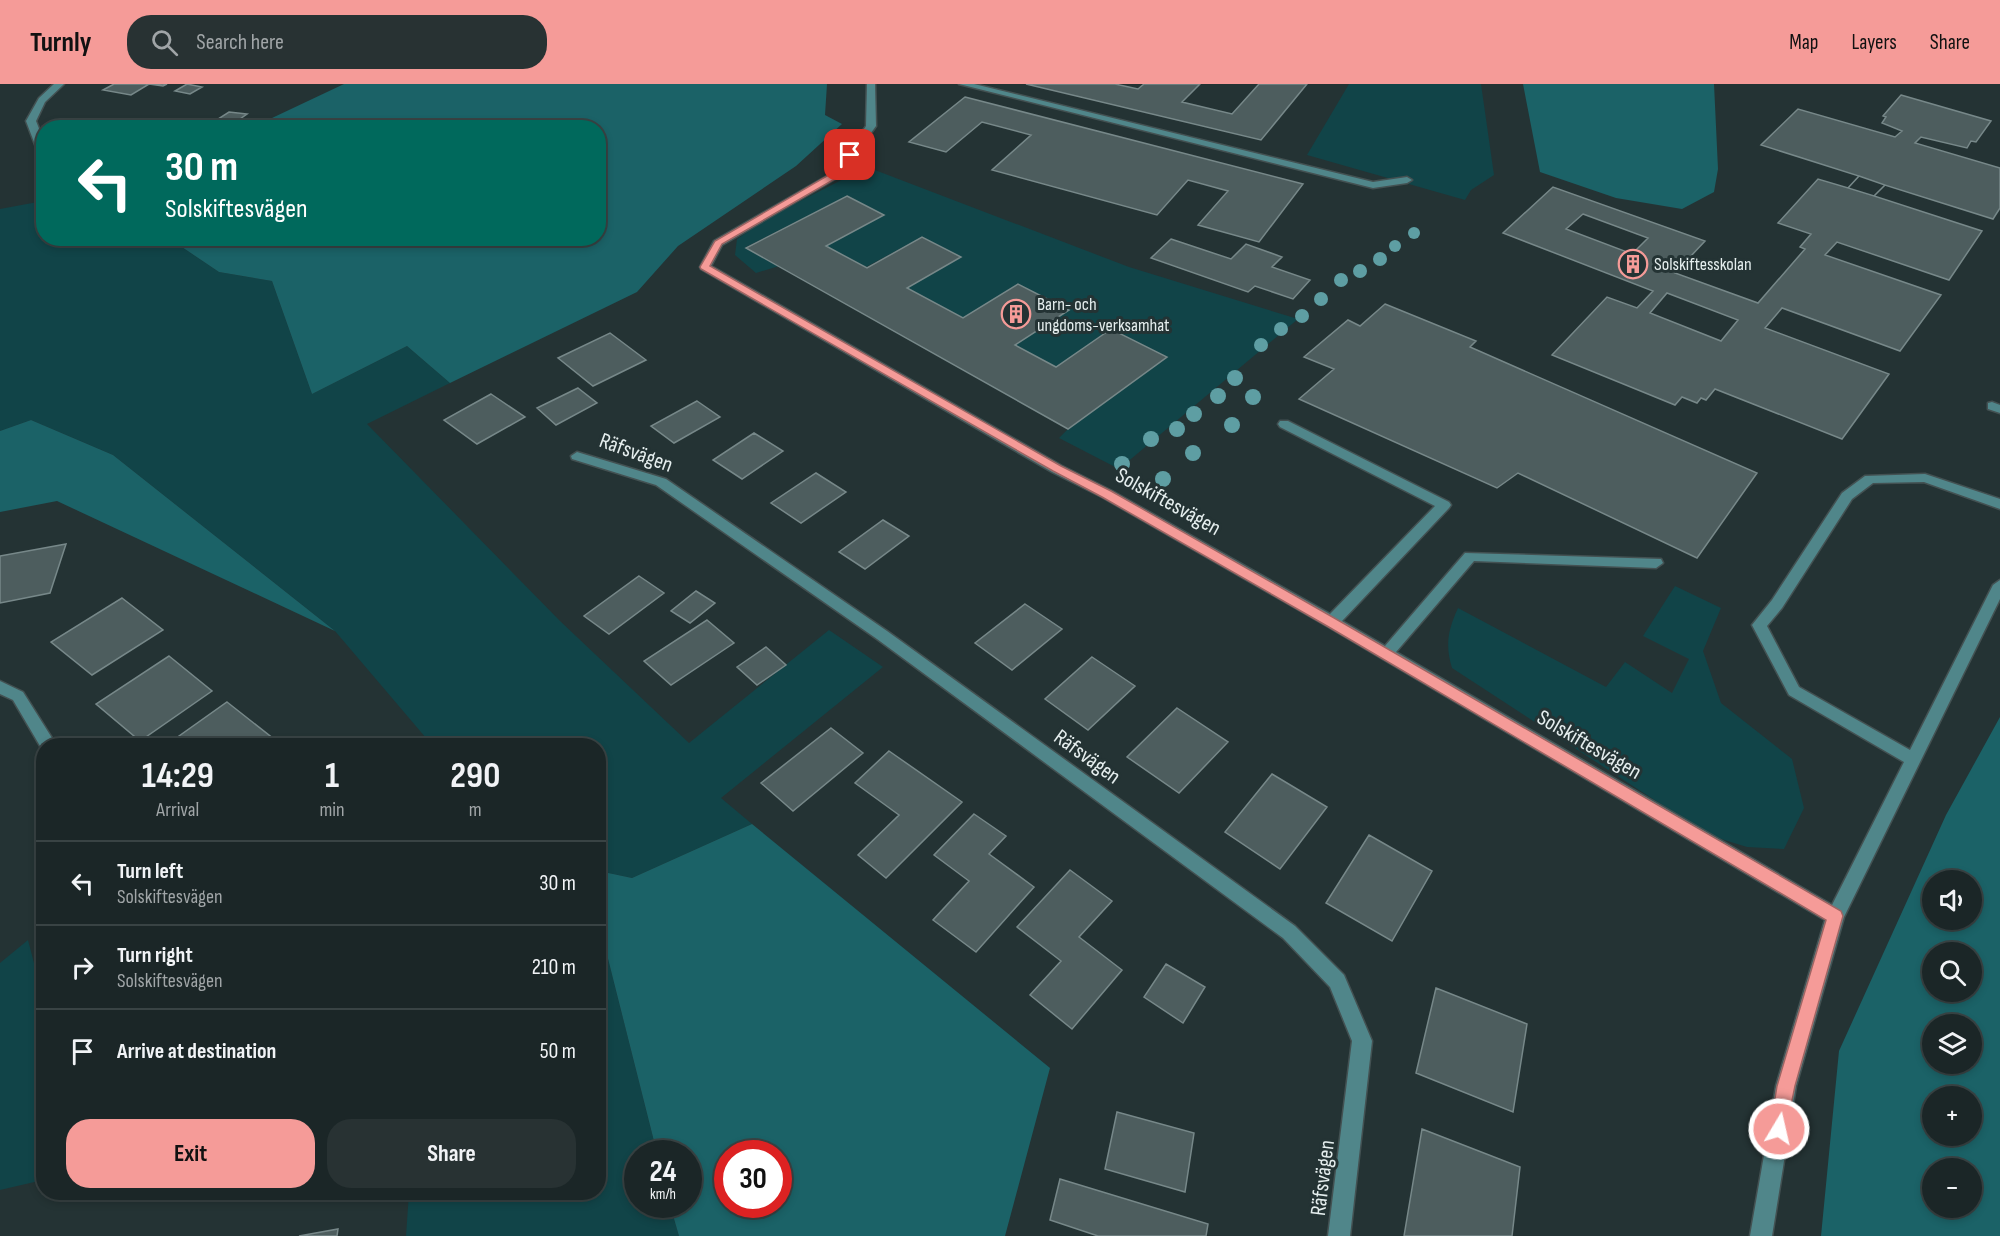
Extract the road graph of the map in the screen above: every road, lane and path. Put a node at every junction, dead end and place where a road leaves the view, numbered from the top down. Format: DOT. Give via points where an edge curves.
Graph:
graph roads {
  1 [pos="60,84"];
  2 [pos="871,84"];
  3 [pos="963,84"];
  4 [pos="36,133"];
  5 [pos="1407,180"];
  6 [pos="1284,424"];
  7 [pos="577,456"];
  8 [pos="2000,504"];
  9 [pos="1656,563"];
  10 [pos="2000,585"];
  11 [pos="1332,622"];
  12 [pos="1386,654"];
  13 [pos="0,687"];
  14 [pos="44,738"];
  15 [pos="1912,759"];
  16 [pos="1835,916"];
  17 [pos="1339,1236"];
  18 [pos="1761,1236"];
  1 -- 4 [label="street" via="36,107 31,120"];
  2 -- 11 [label="street, Solskiftesvägen" via="871,126 837,174 718,243 705,267"];
  3 -- 5 [label="street" via="1373,186"];
  6 -- 11 [label="street" via="1444,505"];
  7 -- 17 [label="street, Räfsvägen" via="661,482 882,636 1289,932 1337,981 1362,1041"];
  8 -- 15 [label="street" via="1924,478 1870,479 1847,496 1760,625 1794,691"];
  9 -- 12 [label="street" via="1470,556"];
  10 -- 15 [label="street"];
  11 -- 12 [label="street, Solskiftesvägen"];
  12 -- 16 [label="street, Solskiftesvägen"];
  13 -- 14 [label="street" via="18,696"];
  15 -- 16 [label="street"];
  16 -- 18 [label="street" via="1786,1086"];
}
